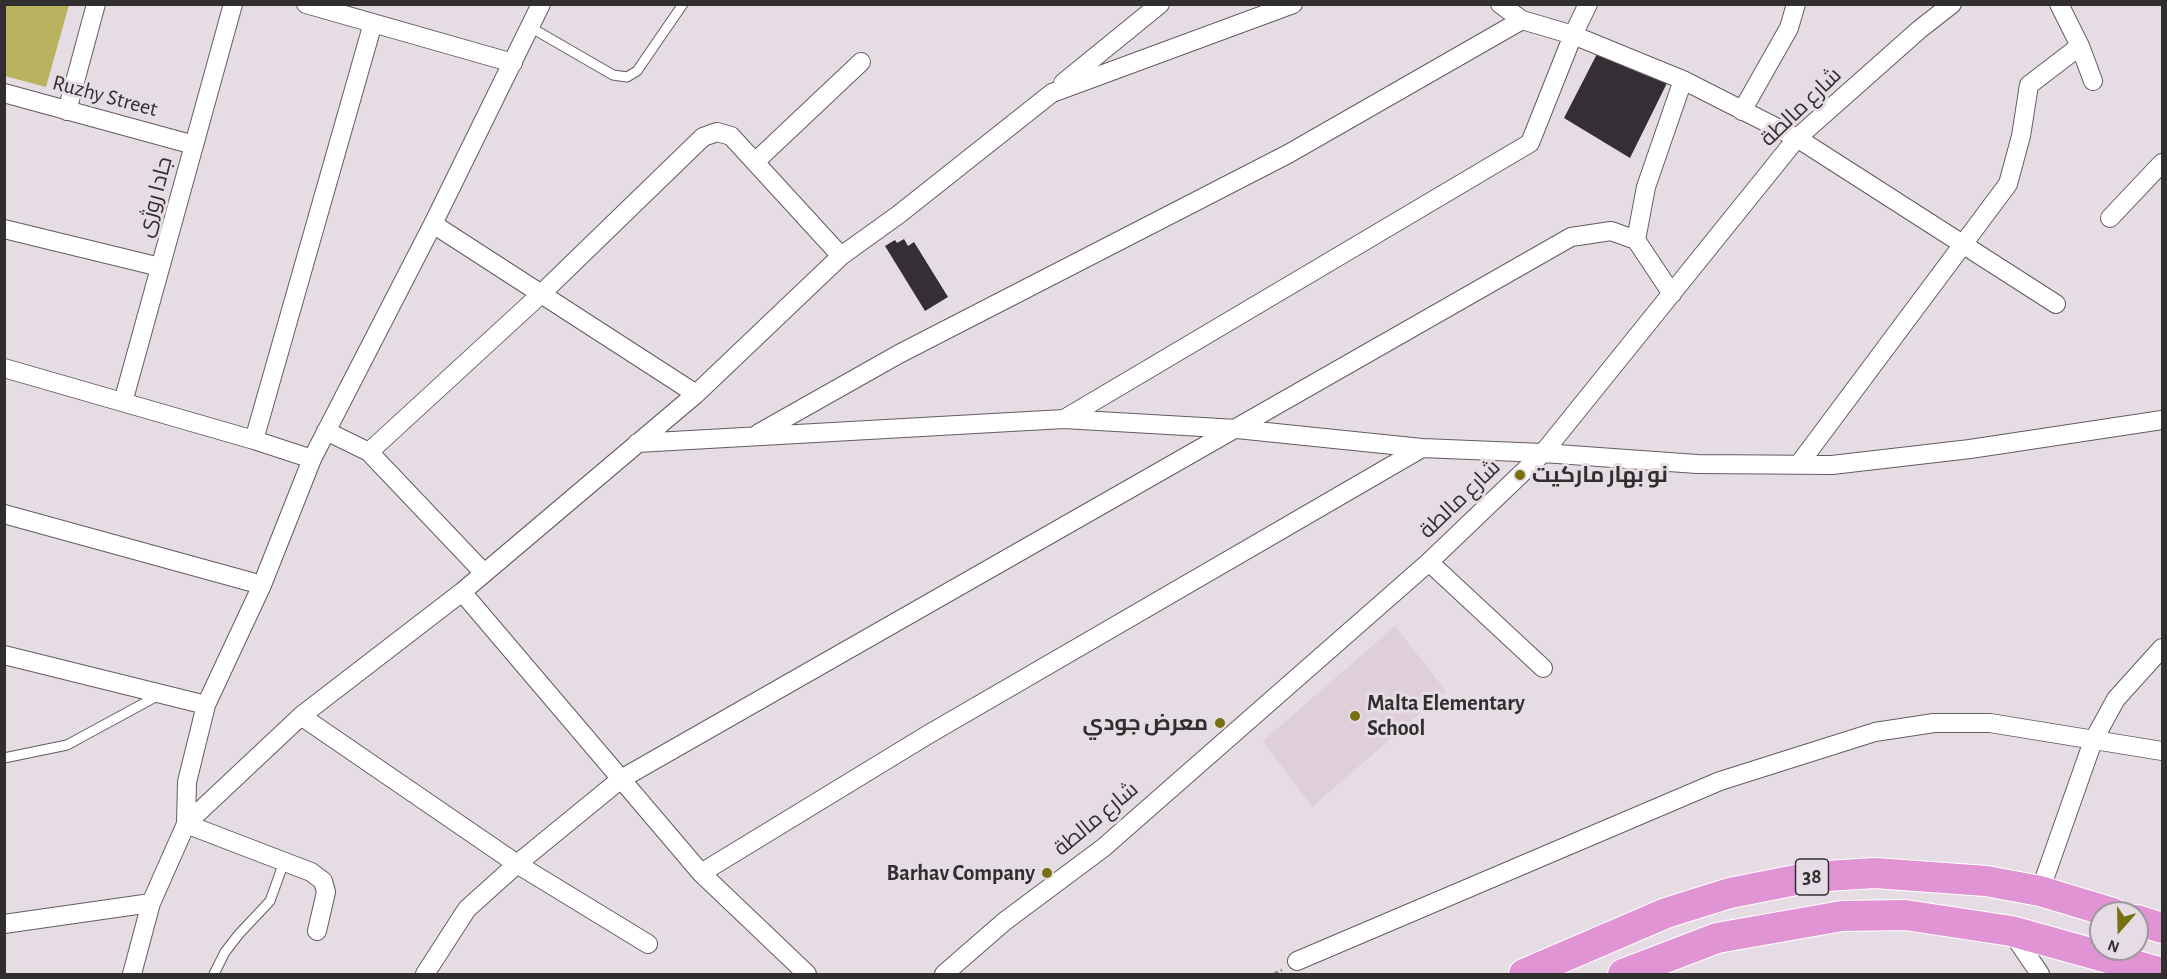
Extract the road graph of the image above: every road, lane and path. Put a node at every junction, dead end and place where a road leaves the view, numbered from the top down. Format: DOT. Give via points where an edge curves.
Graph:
graph roads {
  1 [pos="96,4"];
  2 [pos="233,4"];
  3 [pos="306,4"];
  4 [pos="541,4"];
  5 [pos="683,4"];
  6 [pos="1160,4"];
  7 [pos="1293,4"];
  8 [pos="1500,4"];
  9 [pos="1588,4"];
  10 [pos="1796,4"];
  11 [pos="1952,4"];
  12 [pos="2059,4"];
  13 [pos="1522,20"];
  14 [pos="373,23"];
  15 [pos="530,27"];
  16 [pos="1573,35"];
  17 [pos="2080,46"];
  18 [pos="861,62"];
  19 [pos="513,63"];
  20 [pos="1683,80"];
  21 [pos="2093,81"];
  22 [pos="1053,92"];
  23 [pos="4,93"];
  24 [pos="67,111"];
  25 [pos="1742,111"];
  26 [pos="1797,138"];
  27 [pos="194,145"];
  28 [pos="755,162"];
  29 [pos="2163,163"];
  30 [pos="2110,218"];
  31 [pos="433,224"];
  32 [pos="4,229"];
  33 [pos="1636,240"];
  34 [pos="1966,244"];
  35 [pos="841,256"];
  36 [pos="160,267"];
  37 [pos="541,294"];
  38 [pos="1672,294"];
  39 [pos="2056,304"];
  40 [pos="4,368"];
  41 [pos="696,394"];
  42 [pos="123,402"];
  43 [pos="1064,419"];
  44 [pos="2161,421"];
  45 [pos="1237,429"];
  46 [pos="326,431"];
  47 [pos="754,435"];
  48 [pos="254,440"];
  49 [pos="637,442"];
  50 [pos="1422,448"];
  51 [pos="369,452"];
  52 [pos="1543,453"];
  53 [pos="312,459"];
  54 [pos="1799,464"];
  55 [pos="4,514"];
  56 [pos="1429,562"];
  57 [pos="484,573"];
  58 [pos="262,585"];
  59 [pos="462,592"];
  60 [pos="2163,648"];
  61 [pos="4,655"];
  62 [pos="1543,668"];
  63 [pos="161,694"];
  64 [pos="206,705"];
  65 [pos="301,716"];
  66 [pos="2093,741"];
  67 [pos="2163,751"];
  68 [pos="4,758"];
  69 [pos="621,779"];
  70 [pos="186,824"];
  71 [pos="284,862"];
  72 [pos="518,864"];
  73 [pos="701,873"];
  74 [pos="2040,891"];
  75 [pos="151,903"];
  76 [pos="2089,906"];
  77 [pos="4,924"];
  78 [pos="2011,931"];
  79 [pos="316,932"];
  80 [pos="648,944"];
  81 [pos="1297,961"];
  82 [pos="2141,971"];
  83 [pos="132,975"];
  84 [pos="214,975"];
  85 [pos="425,975"];
  86 [pos="807,975"];
  87 [pos="944,975"];
  88 [pos="1524,975"];
  89 [pos="1623,975"];
  90 [pos="2040,975"];
  1 -- 24 [label="street"];
  2 -- 27 [label="street, جادا روژی"];
  3 -- 14 [label="street"];
  4 -- 15 [label="street"];
  5 -- 15 [label="lane" via="637,71 627,77 613,75"];
  6 -- 22 [label="street"];
  7 -- 22 [label="street"];
  8 -- 13 [label="street"];
  9 -- 16 [label="street"];
  10 -- 25 [label="street" via="1789,28"];
  11 -- 26 [label="street, شارع مالطة"];
  12 -- 17 [label="street"];
  13 -- 16 [label="street"];
  13 -- 47 [label="street" via="1288,154 899,354"];
  14 -- 19 [label="street"];
  14 -- 48 [label="street"];
  15 -- 19 [label="street"];
  16 -- 20 [label="street"];
  16 -- 43 [label="street" via="1530,143"];
  17 -- 21 [label="street"];
  17 -- 34 [label="street" via="2029,85 2008,184"];
  18 -- 28 [label="street"];
  19 -- 31 [label="street"];
  20 -- 25 [label="street"];
  20 -- 33 [label="street" via="1646,188"];
  22 -- 35 [label="street"];
  23 -- 24 [label="street, Ruzhy Street"];
  24 -- 27 [label="street, Ruzhy Street"];
  25 -- 26 [label="street"];
  26 -- 34 [label="street"];
  26 -- 38 [label="street, شارع مالطة"];
  27 -- 36 [label="street, جادا روژی"];
  28 -- 35 [label="street"];
  28 -- 37 [label="street" via="731,136 717,132 703,137"];
  29 -- 30 [label="street"];
  31 -- 37 [label="street"];
  31 -- 46 [label="street"];
  32 -- 36 [label="street"];
  33 -- 38 [label="street"];
  33 -- 45 [label="street" via="1611,231 1571,237"];
  34 -- 39 [label="street"];
  34 -- 54 [label="street"];
  35 -- 41 [label="street"];
  36 -- 42 [label="street, جادا روژی"];
  37 -- 41 [label="street"];
  37 -- 51 [label="street"];
  38 -- 52 [label="street, شارع مالطة"];
  40 -- 42 [label="street"];
  41 -- 49 [label="street"];
  42 -- 48 [label="street"];
  43 -- 45 [label="street"];
  43 -- 47 [label="street"];
  44 -- 54 [label="street" via="1970,449 1832,465"];
  45 -- 50 [label="street"];
  45 -- 69 [label="street"];
  46 -- 51 [label="street"];
  46 -- 53 [label="street"];
  47 -- 49 [label="street"];
  48 -- 53 [label="street"];
  49 -- 57 [label="street"];
  50 -- 52 [label="street"];
  50 -- 73 [label="street" via="929,734"];
  51 -- 57 [label="street"];
  52 -- 54 [label="street" via="1697,464"];
  52 -- 56 [label="street, شارع مالطة"];
  53 -- 58 [label="street"];
  55 -- 58 [label="street"];
  56 -- 62 [label="street"];
  56 -- 87 [label="street, شارع مالطة" via="1103,848 1005,921"];
  57 -- 59 [label="street"];
  58 -- 64 [label="street"];
  59 -- 65 [label="street"];
  59 -- 69 [label="street"];
  60 -- 66 [label="street" via="2116,699"];
  61 -- 63 [label="street"];
  63 -- 64 [label="street"];
  63 -- 68 [label="lane" via="67,745"];
  64 -- 70 [label="street" via="187,782"];
  65 -- 70 [label="street"];
  65 -- 72 [label="street"];
  66 -- 67 [label="street"];
  66 -- 74 [label="street"];
  66 -- 81 [label="street" via="1990,723 1934,723 1875,732 1720,780"];
  69 -- 72 [label="street"];
  69 -- 73 [label="street"];
  70 -- 71 [label="street"];
  70 -- 75 [label="street"];
  71 -- 79 [label="street" via="323,880 326,892"];
  71 -- 84 [label="lane" via="270,901 225,952"];
  72 -- 80 [label="street"];
  72 -- 85 [label="street" via="467,909"];
  73 -- 86 [label="street"];
  74 -- 76 [label="highway, 38"];
  74 -- 88 [label="highway, 38" via="1929,876 1875,873 1811,877 1730,893 1666,912"];
  75 -- 77 [label="street"];
  75 -- 83 [label="street"];
  78 -- 82 [label="highway, 38"];
  78 -- 89 [label="highway, 38" via="1905,915 1842,916 1717,938"];
  78 -- 90 [label="street"];
}
